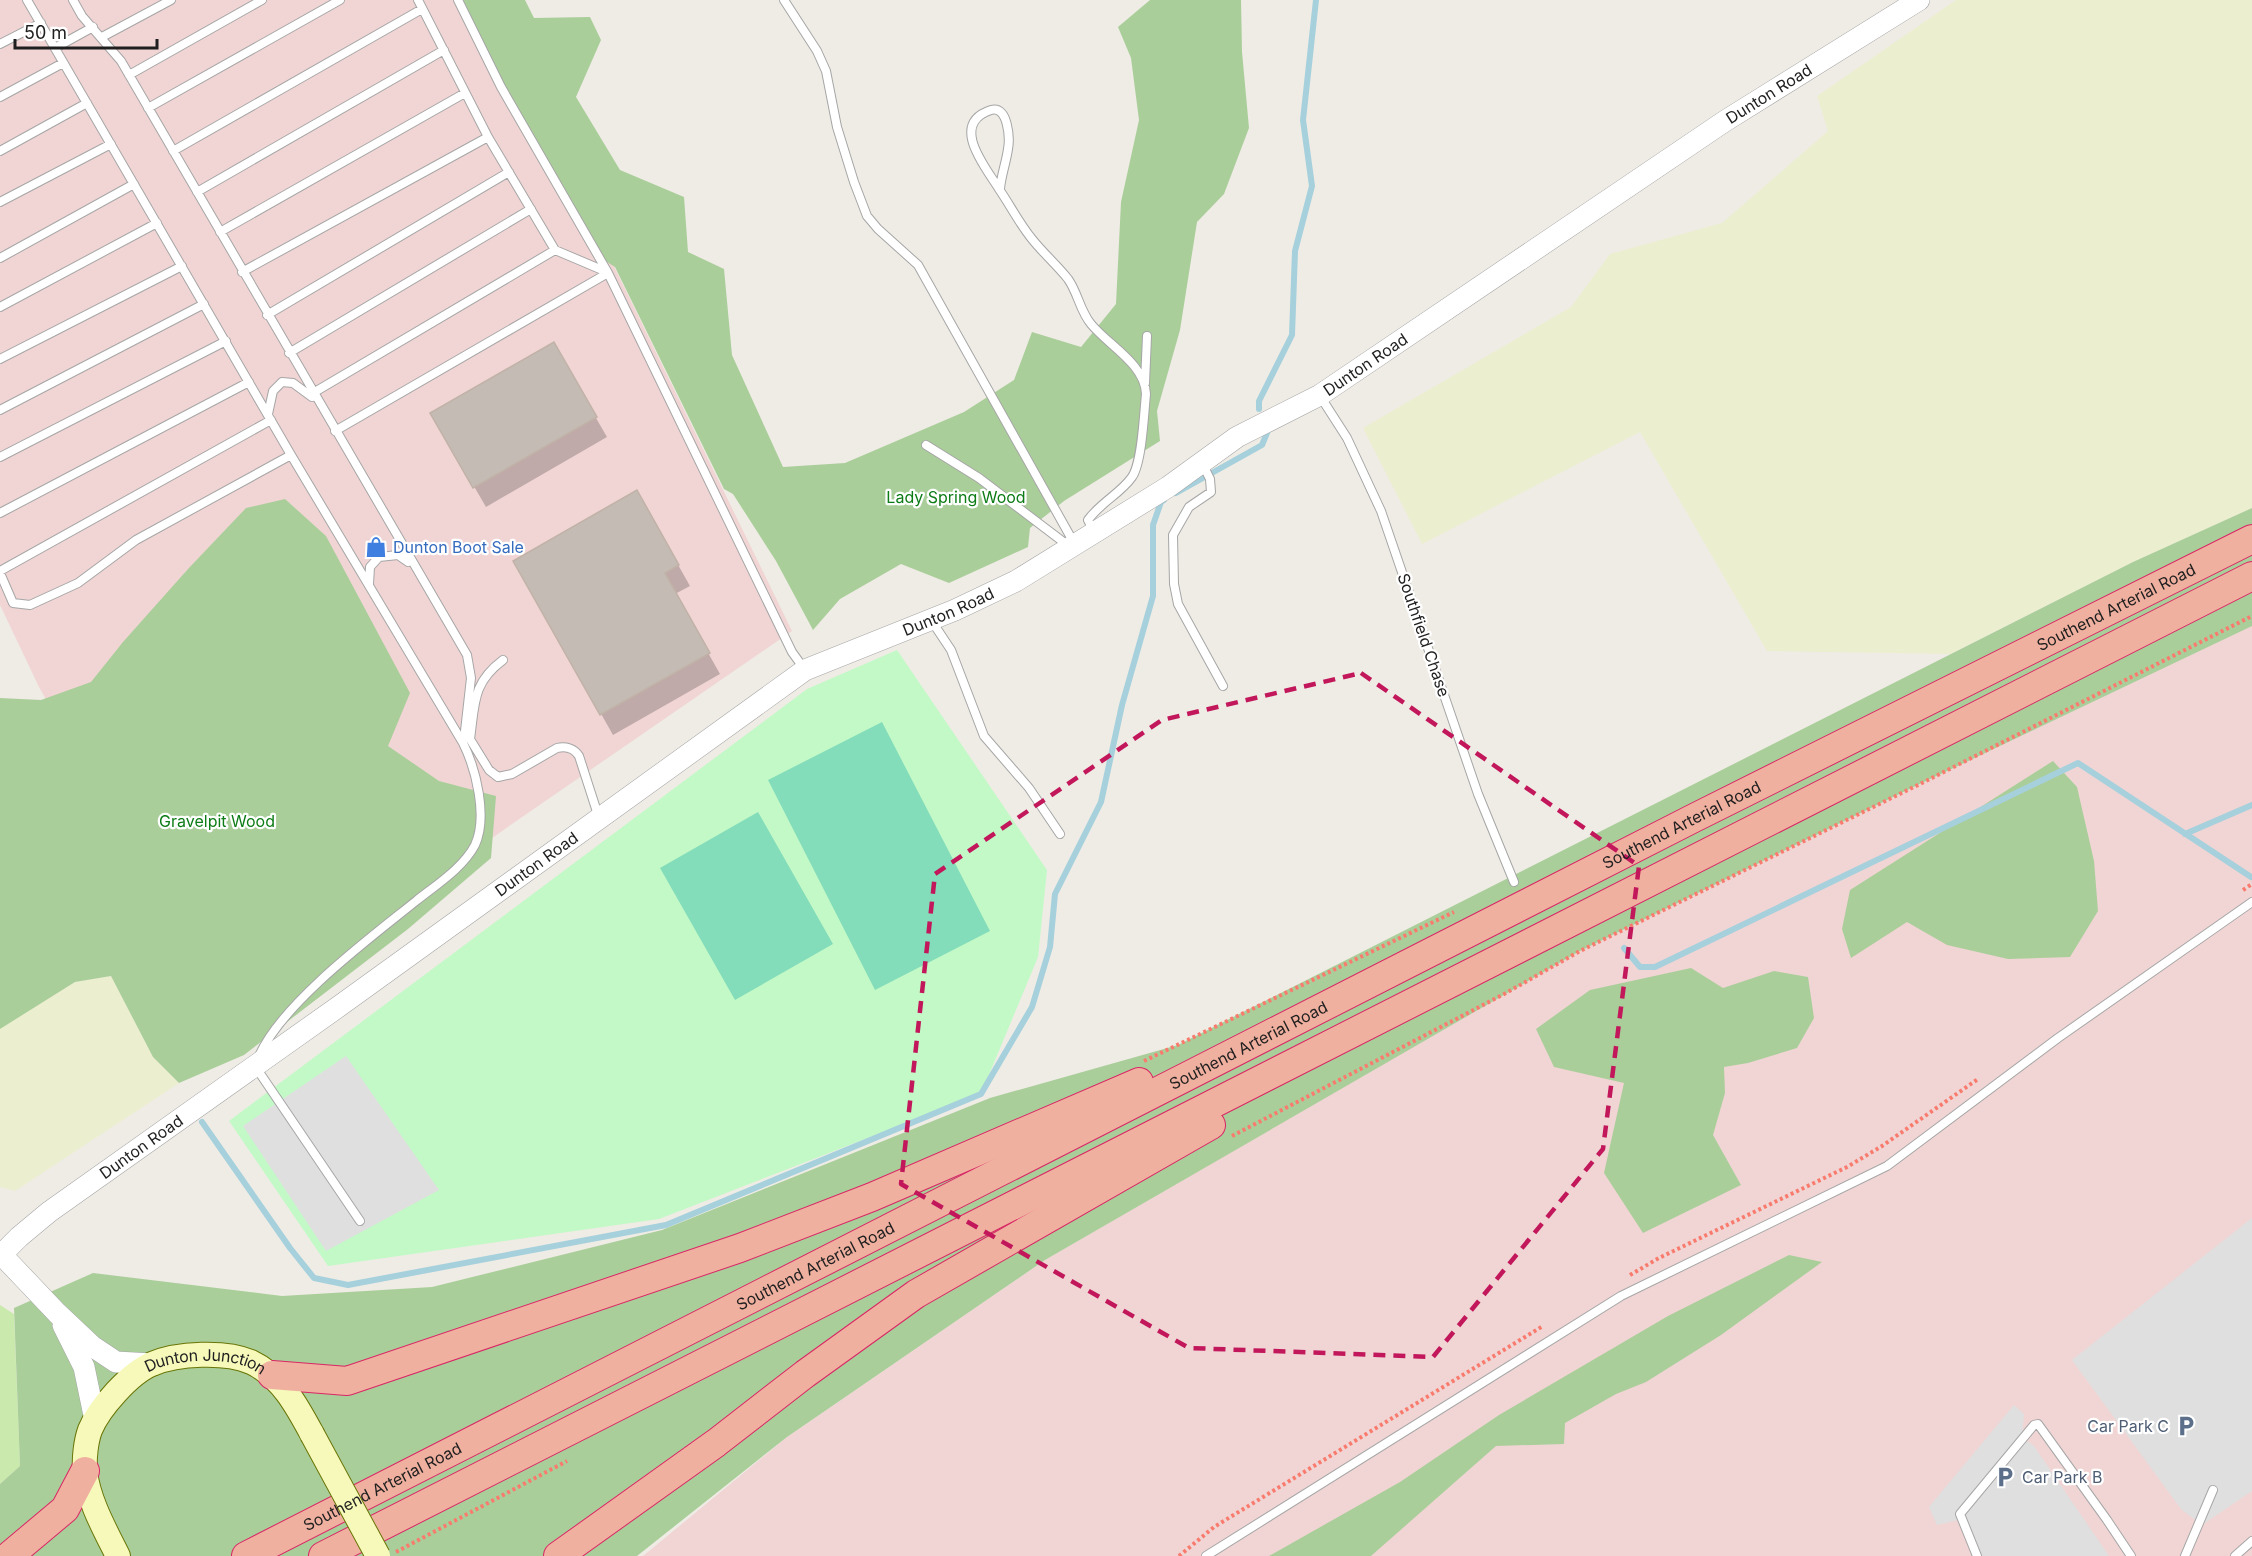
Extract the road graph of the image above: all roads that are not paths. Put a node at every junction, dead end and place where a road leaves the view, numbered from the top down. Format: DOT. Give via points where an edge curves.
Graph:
graph roads {
  1 [pos="27,0"];
  2 [pos="73,0"];
  3 [pos="171,0"];
  4 [pos="262,0"];
  5 [pos="340,0"];
  6 [pos="418,0"];
  7 [pos="458,0"];
  8 [pos="784,0"];
  9 [pos="1918,0"];
  10 [pos="423,9"];
  11 [pos="41,23"];
  12 [pos="93,27"];
  13 [pos="102,37"];
  14 [pos="0,44"];
  15 [pos="55,48"];
  16 [pos="444,50"];
  17 [pos="63,63"];
  18 [pos="129,75"];
  19 [pos="465,93"];
  20 [pos="0,98"];
  21 [pos="87,103"];
  22 [pos="148,108"];
  23 [pos="488,137"];
  24 [pos="111,144"];
  25 [pos="0,151"];
  26 [pos="173,151"];
  27 [pos="509,172"];
  28 [pos="134,184"];
  29 [pos="1000,189"];
  30 [pos="197,192"];
  31 [pos="0,202"];
  32 [pos="531,209"];
  33 [pos="157,224"];
  34 [pos="220,232"];
  35 [pos="555,250"];
  36 [pos="0,258"];
  37 [pos="182,266"];
  38 [pos="242,272"];
  39 [pos="608,273"];
  40 [pos="204,304"];
  41 [pos="0,307"];
  42 [pos="267,315"];
  43 [pos="1147,336"];
  44 [pos="226,341"];
  45 [pos="289,353"];
  46 [pos="0,359"];
  47 [pos="249,382"];
  48 [pos="1144,384"];
  49 [pos="313,393"];
  50 [pos="1320,395"];
  51 [pos="318,402"];
  52 [pos="0,410"];
  53 [pos="270,417"];
  54 [pos="335,431"];
  55 [pos="926,445"];
  56 [pos="291,455"];
  57 [pos="0,457"];
  58 [pos="1202,462"];
  59 [pos="0,513"];
  60 [pos="1094,532"];
  61 [pos="2252,539"];
  62 [pos="1072,546"];
  63 [pos="415,568"];
  64 [pos="0,572"];
  65 [pos="2252,576"];
  66 [pos="369,584"];
  67 [pos="931,620"];
  68 [pos="503,660"];
  69 [pos="805,670"];
  70 [pos="1223,686"];
  71 [pos="470,740"];
  72 [pos="599,819"];
  73 [pos="1060,834"];
  74 [pos="1519,894"];
  75 [pos="2252,902"];
  76 [pos="1439,989"];
  77 [pos="255,1066"];
  78 [pos="360,1221"];
  79 [pos="1,1254"];
  80 [pos="57,1313"];
  81 [pos="152,1364"];
  82 [pos="272,1375"];
  83 [pos="95,1420"];
  84 [pos="85,1471"];
  85 [pos="2213,1490"];
  86 [pos="2252,1541"];
  87 [pos="9,1556"];
  88 [pos="118,1556"];
  89 [pos="246,1556"];
  90 [pos="323,1556"];
  91 [pos="378,1556"];
  92 [pos="558,1556"];
  93 [pos="1206,1556"];
  94 [pos="1977,1556"];
  95 [pos="2131,1556"];
  96 [pos="2186,1556"];
  97 [pos="2235,1556"];
  1 -- 11 [label="lane"];
  2 -- 12 [label="lane"];
  3 -- 13 [label="lane"];
  4 -- 18 [label="lane"];
  5 -- 22 [label="lane"];
  6 -- 10 [label="lane"];
  7 -- 39 [label="lane" via="501,87"];
  8 -- 62 [label="lane" via="826,71 837,127 867,216 918,265"];
  9 -- 50 [label="street, Dunton Road" via="1725,121"];
  10 -- 16 [label="lane"];
  10 -- 26 [label="lane"];
  11 -- 14 [label="lane"];
  11 -- 15 [label="lane"];
  12 -- 13 [label="lane"];
  12 -- 15 [label="lane"];
  13 -- 18 [label="lane"];
  15 -- 17 [label="lane"];
  16 -- 19 [label="lane"];
  16 -- 30 [label="lane"];
  17 -- 20 [label="lane"];
  17 -- 21 [label="lane"];
  18 -- 22 [label="lane"];
  19 -- 23 [label="lane"];
  19 -- 34 [label="lane"];
  21 -- 24 [label="lane"];
  21 -- 25 [label="lane"];
  22 -- 26 [label="lane"];
  23 -- 27 [label="lane"];
  23 -- 38 [label="lane"];
  24 -- 28 [label="lane"];
  24 -- 31 [label="lane"];
  26 -- 30 [label="lane"];
  27 -- 32 [label="lane"];
  27 -- 42 [label="lane"];
  28 -- 33 [label="lane"];
  28 -- 36 [label="lane"];
  29 -- 29 [label="lane" via="1008,134 1003,115 994,109 976,119 973,146 981,165"];
  29 -- 48 [label="lane" via="1033,241 1069,281 1090,323 1132,365"];
  30 -- 34 [label="lane"];
  32 -- 35 [label="lane"];
  32 -- 45 [label="lane"];
  33 -- 37 [label="lane"];
  33 -- 41 [label="lane"];
  34 -- 38 [label="lane"];
  35 -- 39 [label="lane"];
  35 -- 49 [label="lane"];
  37 -- 40 [label="lane"];
  37 -- 46 [label="lane"];
  38 -- 42 [label="lane"];
  39 -- 54 [label="lane"];
  39 -- 69 [label="lane" via="792,652"];
  40 -- 44 [label="lane"];
  40 -- 52 [label="lane"];
  42 -- 45 [label="lane"];
  43 -- 48 [label="lane"];
  44 -- 47 [label="lane"];
  44 -- 57 [label="lane"];
  45 -- 49 [label="lane"];
  47 -- 53 [label="lane"];
  47 -- 59 [label="lane"];
  48 -- 60 [label="lane" via="1137,463 1132,477 1088,520"];
  49 -- 51 [label="lane"];
  50 -- 58 [label="street, Dunton Road" via="1237,437"];
  50 -- 74 [label="lane, Southfield Chase" via="1347,438 1381,511 1478,794"];
  51 -- 53 [label="lane" via="293,383 282,382 273,391"];
  51 -- 54 [label="lane"];
  53 -- 56 [label="lane"];
  53 -- 64 [label="lane"];
  54 -- 63 [label="lane"];
  55 -- 62 [label="lane" via="979,478"];
  56 -- 64 [label="lane" via="136,540 78,583 30,605 13,603"];
  56 -- 66 [label="lane"];
  58 -- 60 [label="street, Dunton Road"];
  58 -- 70 [label="lane" via="1210,478 1210,492 1189,507 1173,535 1174,584 1178,604"];
  60 -- 62 [label="street, Dunton Road"];
  61 -- 74 [label="highway, Southend Arterial Road"];
  62 -- 67 [label="street, Dunton Road" via="1016,581"];
  63 -- 66 [label="lane" via="398,555 379,557 370,567"];
  63 -- 71 [label="lane" via="469,662 471,678 465,725"];
  65 -- 76 [label="highway"];
  66 -- 77 [label="lane" via="467,752 477,789 480,829 476,843 454,870 290,1011"];
  67 -- 69 [label="street, Dunton Road"];
  67 -- 73 [label="lane" via="951,650 984,736 1029,788"];
  68 -- 71 [label="lane" via="486,674 476,696"];
  69 -- 72 [label="street, Dunton Road"];
  71 -- 72 [label="lane" via="498,777 512,774 557,748 573,750 579,756"];
  72 -- 77 [label="street, Dunton Road"];
  74 -- 82 [label="highway" via="1131,1086 872,1197 740,1248 347,1380"];
  74 -- 89 [label="highway, Southend Arterial Road"];
  75 -- 93 [label="lane" via="2058,1038 1887,1166 1621,1296"];
  76 -- 90 [label="highway"];
  76 -- 92 [label="highway" via="916,1294"];
  77 -- 78 [label="lane"];
  77 -- 79 [label="street, Dunton Road" via="49,1212"];
  79 -- 80 [label="street, Dunton Road"];
  80 -- 81 [label="street, Dunton Road" via="92,1346 116,1362"];
  80 -- 83 [label="street, Dunton Road" via="84,1367"];
  81 -- 82 [label="main road, Dunton Junction" via="183,1356 215,1355 250,1361"];
  81 -- 83 [label="main road, Dunton Junction" via="118,1391"];
  82 -- 91 [label="main road, Dunton Junction, bridge" via="293,1399"];
  83 -- 84 [label="main road, Dunton Junction" via="87,1440"];
  84 -- 87 [label="highway" via="64,1509"];
  84 -- 88 [label="main road, Dunton Junction" via="93,1502"];
  85 -- 96 [label="lane"];
  86 -- 97 [label="lane"];
  94 -- 95 [label="lane" via="1960,1514 2034,1425 2039,1425"];
}
